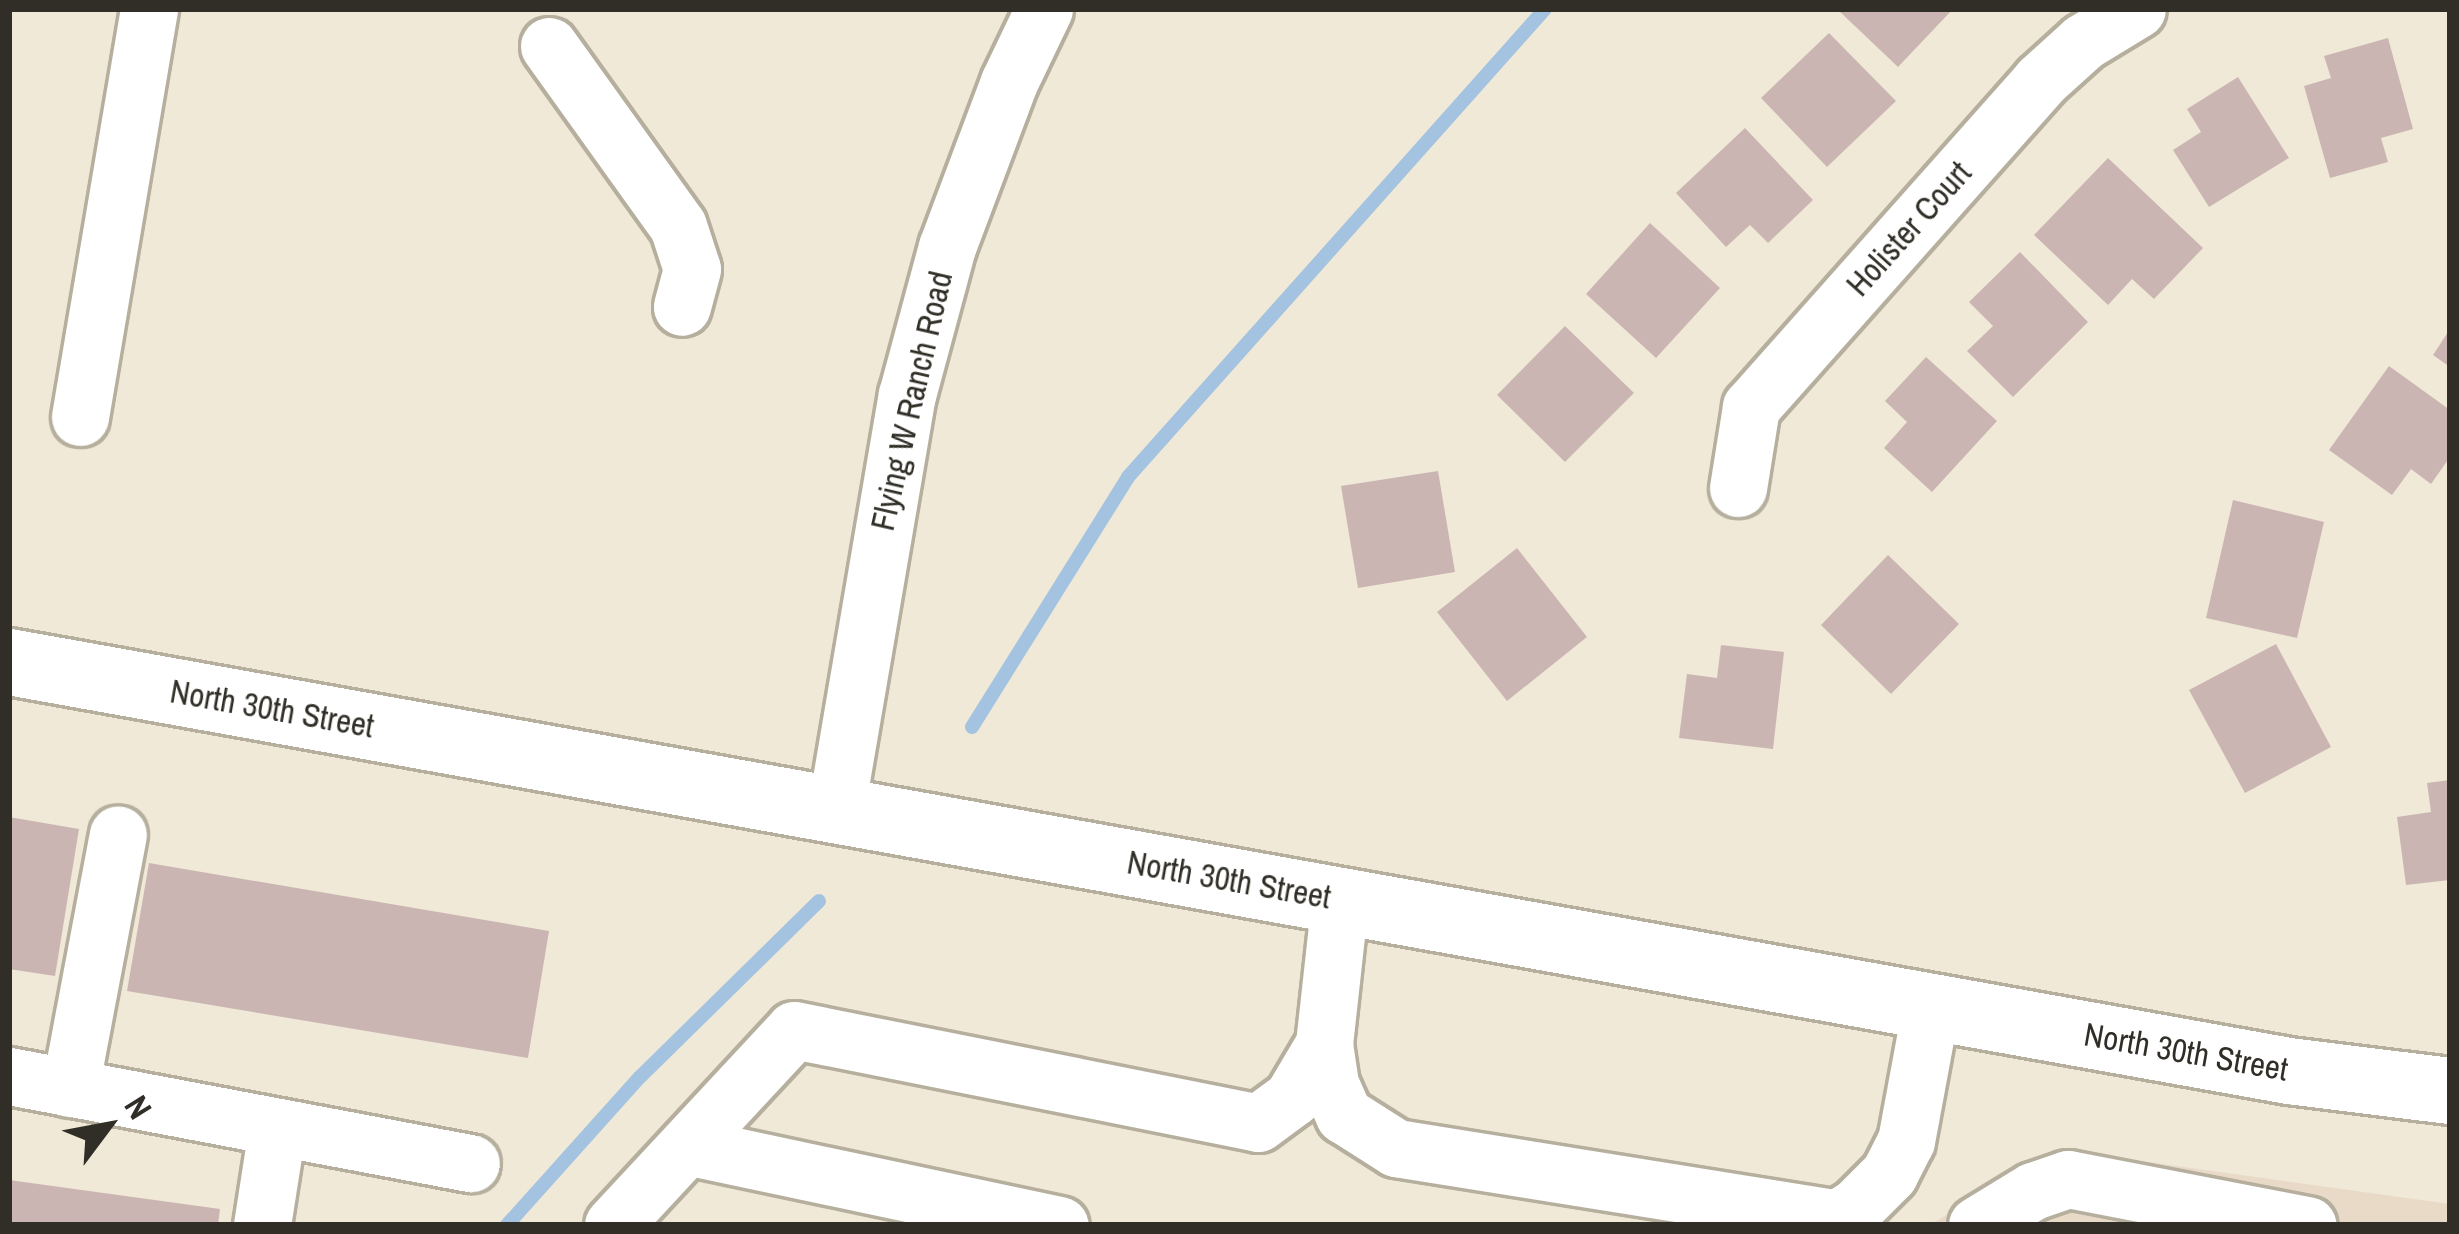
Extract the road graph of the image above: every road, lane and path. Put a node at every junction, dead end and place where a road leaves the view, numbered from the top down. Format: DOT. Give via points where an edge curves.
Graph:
graph roads {
  1 [pos="149,9"];
  2 [pos="1044,9"];
  3 [pos="2138,9"];
  4 [pos="549,46"];
  5 [pos="682,307"];
  6 [pos="80,417"];
  7 [pos="1738,488"];
  8 [pos="9,662"];
  9 [pos="836,808"];
  10 [pos="118,835"];
  11 [pos="1340,900"];
  12 [pos="1931,1006"];
  13 [pos="1324,1044"];
  14 [pos="9,1076"];
  15 [pos="70,1088"];
  16 [pos="2450,1091"];
  17 [pos="277,1129"];
  18 [pos="687,1146"];
  19 [pos="471,1163"];
  20 [pos="1832,1222"];
  21 [pos="262,1225"];
  22 [pos="613,1225"];
  23 [pos="1060,1225"];
  24 [pos="1977,1225"];
  25 [pos="2308,1225"];
  1 -- 6 [label="street"];
  2 -- 9 [label="street, Flying W Ranch Road" via="947,248 907,395"];
  3 -- 7 [label="street, Holister Court" via="2040,81 1751,407"];
  4 -- 5 [label="street" via="678,226 692,269"];
  8 -- 9 [label="main road, North 30th Street"];
  9 -- 11 [label="main road, North 30th Street"];
  10 -- 15 [label="street"];
  11 -- 12 [label="main road, North 30th Street"];
  11 -- 13 [label="street"];
  12 -- 16 [label="main road, North 30th Street" via="2289,1071"];
  12 -- 20 [label="street" via="1906,1141 1889,1174"];
  13 -- 18 [label="street" via="1292,1098 1258,1124 794,1030"];
  13 -- 20 [label="street" via="1344,1115 1396,1148"];
  14 -- 15 [label="street"];
  15 -- 17 [label="street"];
  17 -- 19 [label="street"];
  17 -- 21 [label="street"];
  18 -- 22 [label="street"];
  18 -- 23 [label="street"];
  24 -- 25 [label="street" via="2068,1179"];
}
